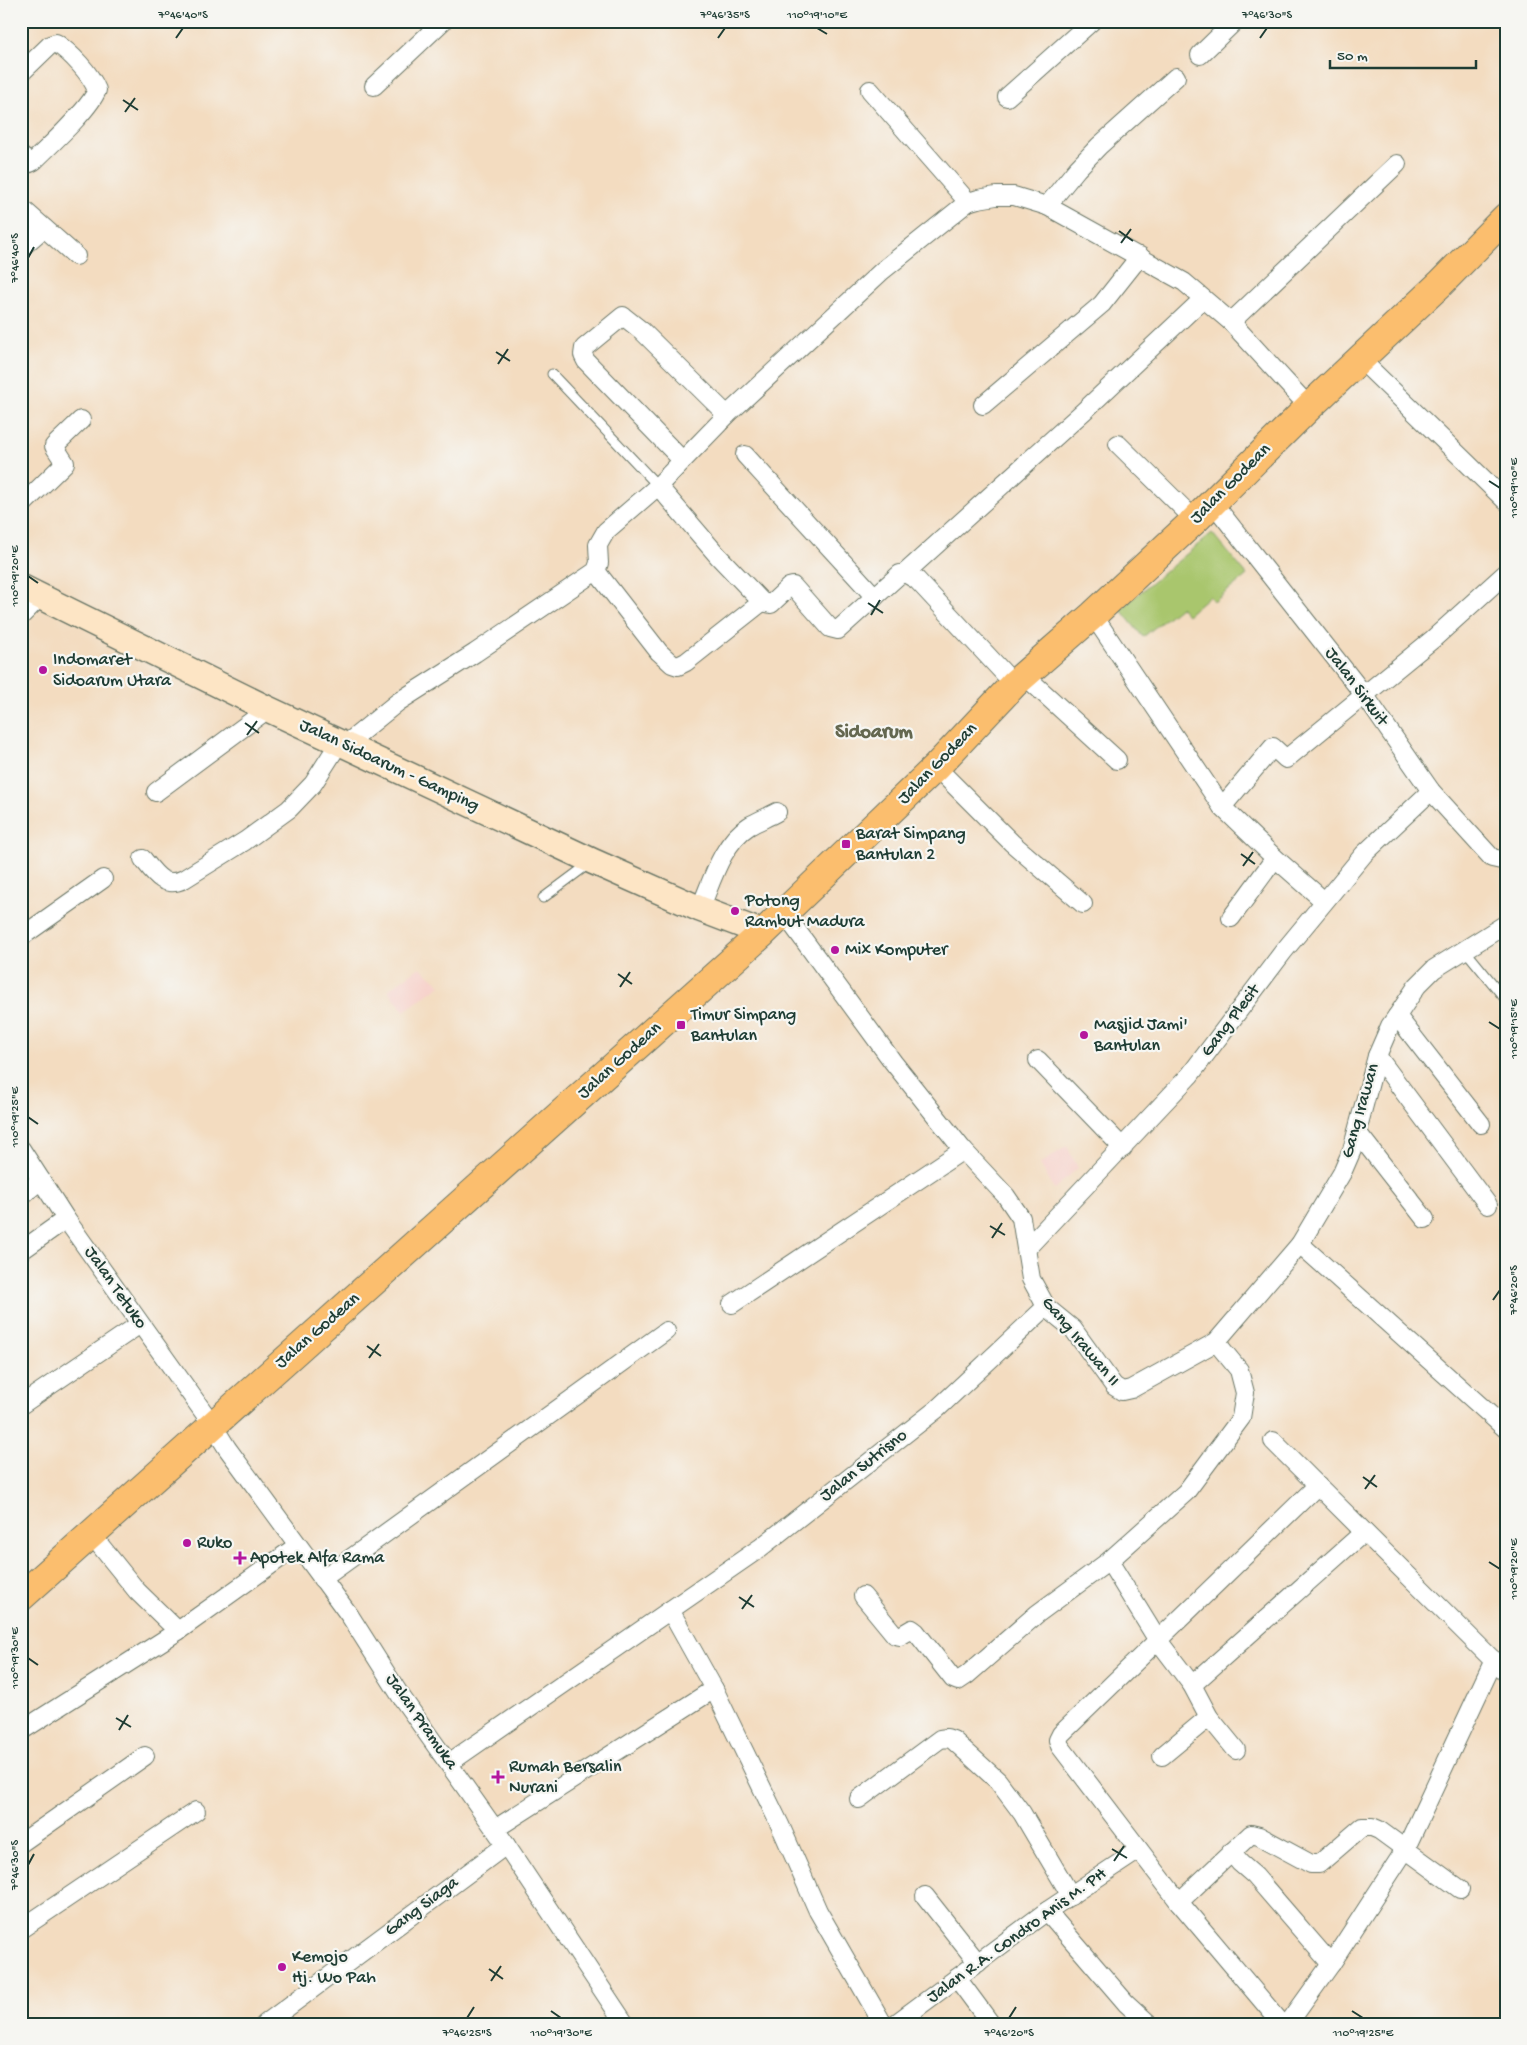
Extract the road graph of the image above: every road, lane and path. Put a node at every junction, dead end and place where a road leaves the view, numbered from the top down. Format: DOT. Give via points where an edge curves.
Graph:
graph roads {
  1 [pos="443,21"];
  2 [pos="1092,21"];
  3 [pos="1235,21"];
  4 [pos="1200,56"];
  5 [pos="21,73"];
  6 [pos="1176,76"];
  7 [pos="374,86"];
  8 [pos="870,90"];
  9 [pos="1007,98"];
  10 [pos="21,156"];
  11 [pos="1397,164"];
  12 [pos="968,202"];
  13 [pos="1046,206"];
  14 [pos="25,211"];
  15 [pos="1506,217"];
  16 [pos="44,228"];
  17 [pos="21,248"];
  18 [pos="76,256"];
  19 [pos="1140,256"];
  20 [pos="1203,299"];
  21 [pos="1231,322"];
  22 [pos="1359,358"];
  23 [pos="552,374"];
  24 [pos="984,405"];
  25 [pos="1309,407"];
  26 [pos="727,415"];
  27 [pos="81,420"];
  28 [pos="1118,444"];
  29 [pos="745,455"];
  30 [pos="682,460"];
  31 [pos="658,486"];
  32 [pos="1506,501"];
  33 [pos="21,506"];
  34 [pos="1204,511"];
  35 [pos="596,571"];
  36 [pos="905,573"];
  37 [pos="1506,573"];
  38 [pos="31,592"];
  39 [pos="875,597"];
  40 [pos="762,602"];
  41 [pos="1093,615"];
  42 [pos="21,616"];
  43 [pos="1019,679"];
  44 [pos="1365,696"];
  45 [pos="268,708"];
  46 [pos="342,744"];
  47 [pos="1117,760"];
  48 [pos="936,767"];
  49 [pos="1431,791"];
  50 [pos="156,792"];
  51 [pos="1222,807"];
  52 [pos="777,812"];
  53 [pos="1275,858"];
  54 [pos="143,859"];
  55 [pos="592,861"];
  56 [pos="1506,861"];
  57 [pos="103,878"];
  58 [pos="543,898"];
  59 [pos="1324,901"];
  60 [pos="1083,904"];
  61 [pos="700,909"];
  62 [pos="784,913"];
  63 [pos="1231,918"];
  64 [pos="1506,924"];
  65 [pos="763,933"];
  66 [pos="21,938"];
  67 [pos="1465,950"];
  68 [pos="1506,1000"];
  69 [pos="1397,1016"];
  70 [pos="1377,1056"];
  71 [pos="1038,1060"];
  72 [pos="1481,1124"];
  73 [pos="1357,1132"];
  74 [pos="1123,1148"];
  75 [pos="21,1149"];
  76 [pos="963,1150"];
  77 [pos="41,1180"];
  78 [pos="21,1196"];
  79 [pos="1488,1205"];
  80 [pos="66,1219"];
  81 [pos="1425,1220"];
  82 [pos="1300,1244"];
  83 [pos="1027,1248"];
  84 [pos="21,1252"];
  85 [pos="732,1304"];
  86 [pos="1046,1307"];
  87 [pos="140,1324"];
  88 [pos="666,1331"];
  89 [pos="1216,1342"];
  90 [pos="21,1405"];
  91 [pos="212,1424"];
  92 [pos="1506,1429"];
  93 [pos="1273,1441"];
  94 [pos="1318,1485"];
  95 [pos="1364,1532"];
  96 [pos="91,1534"];
  97 [pos="297,1546"];
  98 [pos="1109,1561"];
  99 [pos="322,1579"];
  100 [pos="863,1596"];
  101 [pos="21,1597"];
  102 [pos="670,1610"];
  103 [pos="178,1631"];
  104 [pos="1158,1639"];
  105 [pos="1500,1666"];
  106 [pos="1192,1685"];
  107 [pos="714,1688"];
  108 [pos="1209,1717"];
  109 [pos="21,1731"];
  110 [pos="1236,1750"];
  111 [pos="145,1756"];
  112 [pos="1162,1756"];
  113 [pos="449,1763"];
  114 [pos="859,1799"];
  115 [pos="196,1811"];
  116 [pos="495,1829"];
  117 [pos="21,1843"];
  118 [pos="506,1844"];
  119 [pos="1139,1850"];
  120 [pos="1405,1850"];
  121 [pos="1231,1852"];
  122 [pos="1460,1889"];
  123 [pos="925,1896"];
  124 [pos="1071,1896"];
  125 [pos="1179,1902"];
  126 [pos="1047,1911"];
  127 [pos="21,1929"];
  128 [pos="978,1963"];
  129 [pos="1331,1964"];
  130 [pos="957,1978"];
  131 [pos="895,2023"];
  132 [pos="265,2024"];
  133 [pos="625,2024"];
  134 [pos="990,2024"];
  135 [pos="1148,2024"];
  136 [pos="1282,2024"];
  137 [pos="1288,2024"];
  1 -- 7 [label="street"];
  2 -- 9 [label="street"];
  3 -- 4 [label="street"];
  5 -- 10 [label="street" via="56,43 94,82 97,90 83,111 34,161 27,162"];
  6 -- 13 [label="street" via="1099,146"];
  8 -- 12 [label="street"];
  11 -- 21 [label="street"];
  12 -- 13 [label="street" via="1014,196"];
  12 -- 26 [label="street" via="882,272"];
  13 -- 19 [label="street"];
  14 -- 16 [label="street"];
  15 -- 22 [label="main road, Jalan Godean" via="1440,284"];
  16 -- 17 [label="street"];
  16 -- 18 [label="street"];
  19 -- 20 [label="street" via="1184,282"];
  19 -- 24 [label="street" via="1102,304"];
  20 -- 21 [label="street"];
  20 -- 36 [label="street"];
  21 -- 25 [label="street"];
  22 -- 25 [label="main road, Jalan Godean"];
  22 -- 32 [label="street"];
  23 -- 31 [label="lane"];
  25 -- 34 [label="main road, Jalan Godean"];
  26 -- 30 [label="street"];
  26 -- 30 [label="street" via="623,316 584,348 586,361"];
  27 -- 33 [label="street" via="54,446 65,463"];
  28 -- 34 [label="street, Jalan Sirkuit"];
  29 -- 39 [label="street"];
  30 -- 31 [label="street"];
  31 -- 35 [label="street" via="606,531 598,545"];
  31 -- 40 [label="street"];
  34 -- 41 [label="main road, Jalan Godean"];
  34 -- 44 [label="street, Jalan Sirkuit"];
  35 -- 40 [label="street" via="660,652 678,666"];
  35 -- 46 [label="street" via="398,702"];
  36 -- 39 [label="street"];
  36 -- 43 [label="street" via="917,580"];
  37 -- 44 [label="street"];
  38 -- 42 [label="street"];
  38 -- 45 [label="main road, Jalan Sidoarum - Gamping"];
  39 -- 40 [label="street" via="838,630 830,628 793,586 771,604"];
  41 -- 43 [label="main road, Jalan Godean"];
  41 -- 51 [label="street"];
  43 -- 47 [label="street"];
  43 -- 48 [label="main road, Jalan Godean"];
  44 -- 49 [label="street, Jalan Sirkuit"];
  44 -- 51 [label="street" via="1286,759 1273,747"];
  45 -- 46 [label="main road, Jalan Sidoarum - Gamping"];
  45 -- 50 [label="street"];
  46 -- 54 [label="street" via="313,784 289,809 184,879 174,884 165,881"];
  46 -- 55 [label="main road, Jalan Sidoarum - Gamping"];
  48 -- 60 [label="street" via="1012,843"];
  48 -- 62 [label="main road, Jalan Godean"];
  49 -- 56 [label="street, Jalan Sirkuit" via="1492,858"];
  49 -- 59 [label="street, Gang Plecit" via="1364,854"];
  51 -- 53 [label="street"];
  52 -- 61 [label="street" via="748,827 732,840"];
  53 -- 59 [label="street"];
  53 -- 63 [label="street"];
  55 -- 58 [label="lane"];
  55 -- 61 [label="main road, Jalan Sidoarum - Gamping"];
  57 -- 66 [label="street"];
  59 -- 74 [label="street, Gang Plecit" via="1190,1075"];
  61 -- 65 [label="main road, Jalan Sidoarum - Gamping"];
  62 -- 65 [label="main road, Jalan Godean"];
  62 -- 76 [label="street, Gang Irawan II"];
  64 -- 67 [label="street, Gang Irawan"];
  65 -- 91 [label="main road, Jalan Godean"];
  67 -- 68 [label="lane"];
  67 -- 69 [label="street, Gang Irawan" via="1434,969 1416,986"];
  69 -- 70 [label="street, Gang Irawan"];
  69 -- 72 [label="street"];
  70 -- 73 [label="street, Gang Irawan"];
  70 -- 79 [label="street"];
  71 -- 74 [label="street"];
  73 -- 81 [label="street"];
  73 -- 82 [label="street, Gang Irawan" via="1342,1173"];
  74 -- 83 [label="street, Gang Plecit"];
  75 -- 77 [label="street, Jalan Tetuko"];
  76 -- 83 [label="street, Gang Irawan II" via="1006,1196 1020,1218"];
  76 -- 85 [label="street"];
  77 -- 78 [label="street"];
  77 -- 80 [label="street, Jalan Tetuko"];
  80 -- 84 [label="street"];
  80 -- 87 [label="street, Jalan Tetuko"];
  82 -- 89 [label="street, Gang Irawan"];
  82 -- 92 [label="street"];
  83 -- 86 [label="street, Gang Irawan II" via="1031,1279"];
  86 -- 89 [label="street, Gang Irawan II" via="1073,1330 1114,1386 1122,1391"];
  86 -- 102 [label="street, Jalan Sutrisno" via="937,1409 760,1548"];
  87 -- 90 [label="street"];
  87 -- 91 [label="street, Jalan Tetuko"];
  88 -- 99 [label="street"];
  89 -- 98 [label="street" via="1239,1370 1245,1394 1241,1418 1186,1492"];
  91 -- 96 [label="main road, Jalan Godean"];
  91 -- 97 [label="street, Jalan Pramuka"];
  93 -- 94 [label="street"];
  94 -- 95 [label="street"];
  94 -- 104 [label="street"];
  95 -- 105 [label="street"];
  95 -- 106 [label="street"];
  96 -- 101 [label="main road, Jalan Godean"];
  96 -- 103 [label="street" via="137,1591"];
  97 -- 99 [label="street, Jalan Pramuka"];
  97 -- 103 [label="street"];
  98 -- 100 [label="street" via="1037,1614 958,1680 953,1679 912,1629 896,1635"];
  98 -- 104 [label="street"];
  99 -- 113 [label="street, Jalan Pramuka"];
  102 -- 107 [label="street"];
  102 -- 113 [label="street, Jalan Sutrisno"];
  103 -- 109 [label="street"];
  104 -- 106 [label="street"];
  104 -- 119 [label="street" via="1058,1740"];
  105 -- 120 [label="street"];
  106 -- 108 [label="street"];
  107 -- 116 [label="street"];
  107 -- 131 [label="street" via="818,1911"];
  108 -- 110 [label="street"];
  108 -- 112 [label="street"];
  111 -- 117 [label="street"];
  113 -- 116 [label="street, Jalan Pramuka"];
  114 -- 124 [label="street" via="940,1739 953,1740 998,1781 1022,1813"];
  115 -- 127 [label="street"];
  116 -- 118 [label="street, Jalan Pramuka"];
  118 -- 132 [label="street, Gang Siaga"];
  118 -- 133 [label="street, Jalan Pramuka"];
  119 -- 124 [label="street, Jalan R.A. Condro Anis M. PH"];
  119 -- 125 [label="street"];
  120 -- 121 [label="street" via="1372,1827 1352,1834 1319,1864 1310,1864 1251,1834"];
  120 -- 122 [label="street"];
  120 -- 129 [label="street"];
  121 -- 125 [label="street"];
  121 -- 129 [label="street" via="1256,1876"];
  123 -- 128 [label="street"];
  124 -- 126 [label="street, Jalan R.A. Condro Anis M. PH"];
  125 -- 136 [label="street"];
  126 -- 128 [label="street, Jalan R.A. Condro Anis M. PH"];
  126 -- 135 [label="street"];
  128 -- 130 [label="street, Jalan R.A. Condro Anis M. PH"];
  129 -- 137 [label="street"];
  130 -- 131 [label="street, Jalan R.A. Condro Anis M. PH"];
  130 -- 134 [label="street"];
}
